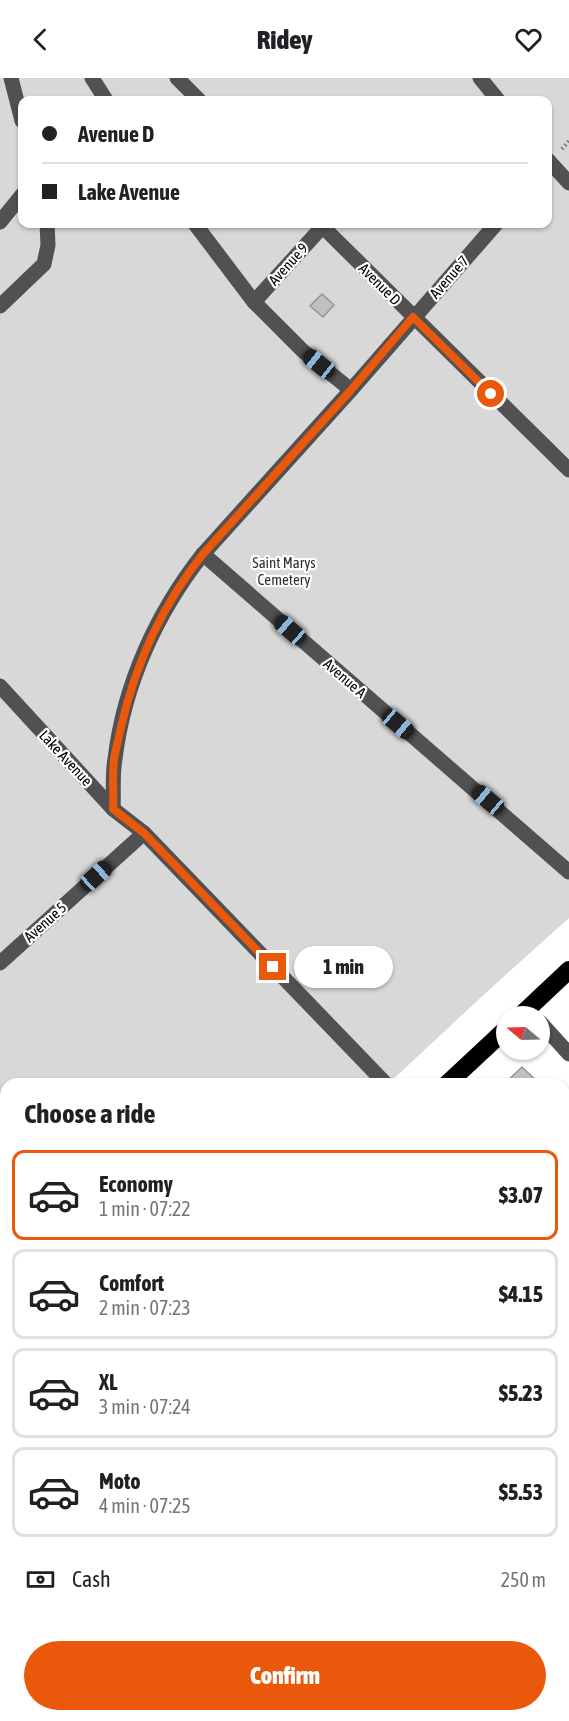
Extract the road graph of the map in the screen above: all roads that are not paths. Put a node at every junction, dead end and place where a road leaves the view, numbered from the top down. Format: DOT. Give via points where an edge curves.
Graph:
graph roads {
  1 [pos="11,78"];
  2 [pos="92,78"];
  3 [pos="177,78"];
  4 [pos="480,78"];
  5 [pos="103,96"];
  6 [pos="195,96"];
  7 [pos="495,96"];
  8 [pos="18,105"];
  9 [pos="552,166"];
  10 [pos="569,183"];
  11 [pos="18,200"];
  12 [pos="0,222"];
  13 [pos="47,228"];
  14 [pos="198,228"];
  15 [pos="318,228"];
  16 [pos="324,228"];
  17 [pos="492,228"];
  18 [pos="254,302"];
  19 [pos="0,306"];
  20 [pos="413,317"];
  21 [pos="351,390"];
  22 [pos="569,470"];
  23 [pos="203,554"];
  24 [pos="0,686"];
  25 [pos="113,809"];
  26 [pos="144,833"];
  27 [pos="569,872"];
  28 [pos="0,963"];
  29 [pos="569,970"];
  30 [pos="538,1006"];
  31 [pos="550,1035"];
  32 [pos="496,1038"];
  33 [pos="569,1054"];
  34 [pos="380,1078"];
  35 [pos="453,1078"];
  1 -- 8 [label="street"];
  2 -- 5 [label="street"];
  3 -- 6 [label="street"];
  4 -- 7 [label="street"];
  9 -- 10 [label="street"];
  11 -- 12 [label="street"];
  13 -- 19 [label="street" via="44,264"];
  14 -- 18 [label="street"];
  15 -- 18 [label="street, Avenue 9"];
  16 -- 20 [label="street, Avenue D"];
  17 -- 20 [label="street, Avenue 7"];
  18 -- 21 [label="street" via="303,351"];
  20 -- 21 [label="street, Avenue 7"];
  20 -- 22 [label="street, Avenue D"];
  21 -- 23 [label="street, Avenue 7"];
  23 -- 25 [label="street, Avenue 7" via="161,615 140,663 114,759"];
  23 -- 27 [label="street, Avenue A"];
  24 -- 25 [label="street, Lake Avenue"];
  25 -- 26 [label="street, Lake Avenue"];
  26 -- 28 [label="street, Avenue 5"];
  26 -- 34 [label="street, Lake Avenue"];
  29 -- 30 [label="highway"];
  31 -- 33 [label="street"];
  32 -- 35 [label="highway"];
}
